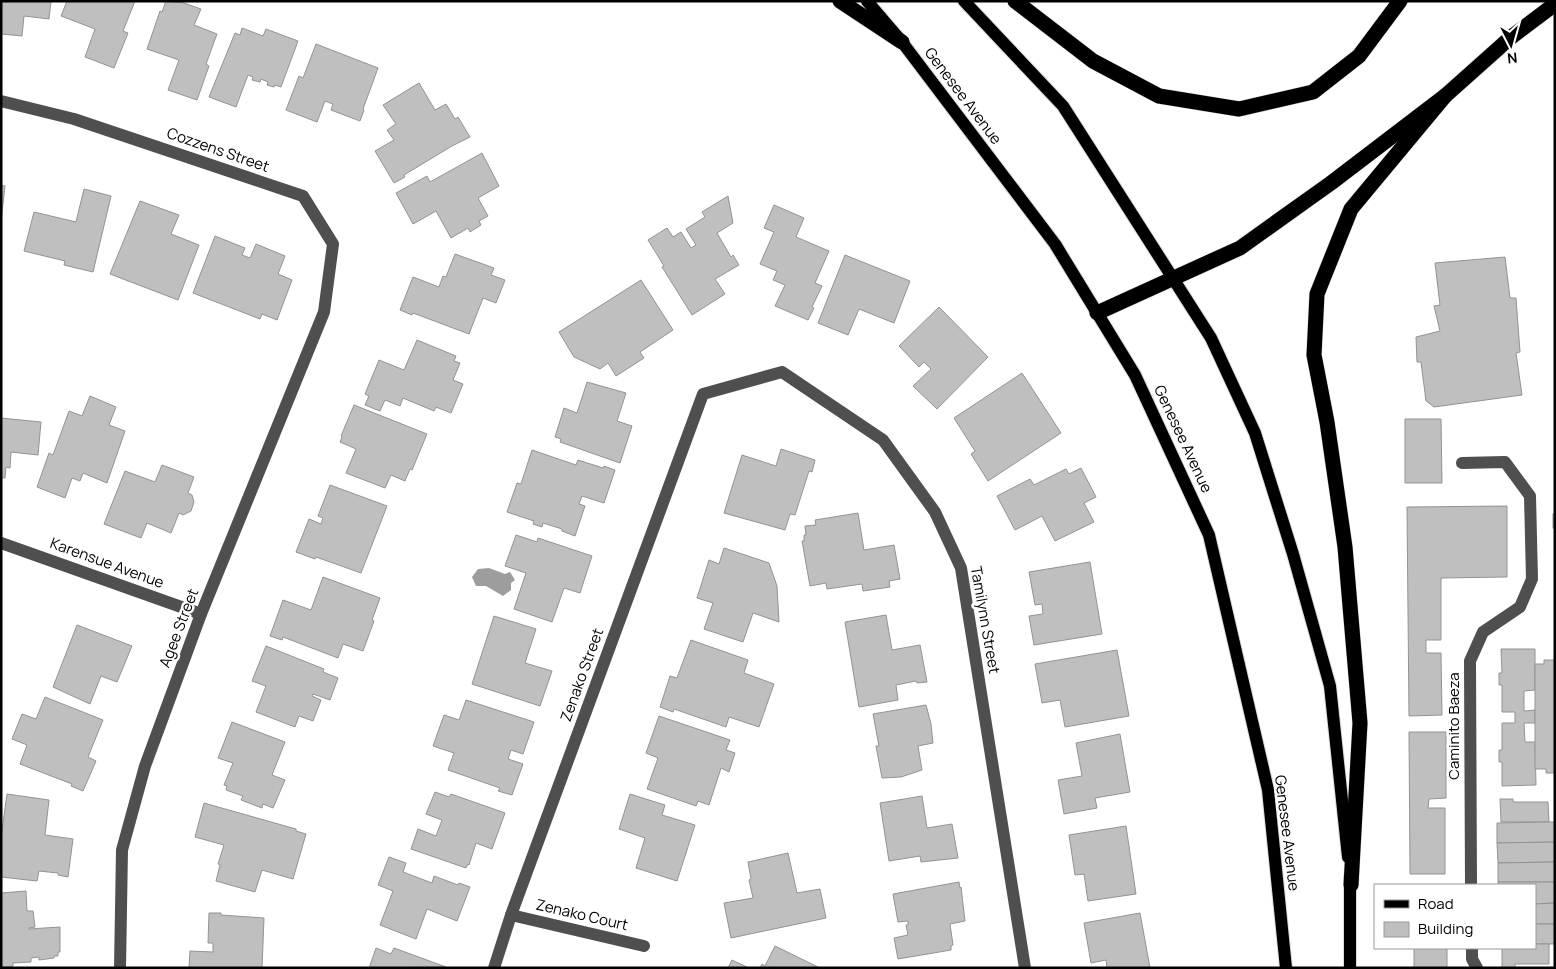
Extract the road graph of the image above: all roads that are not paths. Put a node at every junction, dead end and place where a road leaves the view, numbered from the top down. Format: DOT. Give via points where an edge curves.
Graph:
graph roads {
  1 [pos="840,1"];
  2 [pos="867,1"];
  3 [pos="964,1"];
  4 [pos="1015,1"];
  5 [pos="1400,1"];
  6 [pos="1555,4"];
  7 [pos="902,42"];
  8 [pos="1445,96"];
  9 [pos="1,101"];
  10 [pos="1173,278"];
  11 [pos="324,312"];
  12 [pos="1097,313"];
  13 [pos="703,394"];
  14 [pos="1462,463"];
  15 [pos="1,543"];
  16 [pos="201,614"];
  17 [pos="1471,884"];
  18 [pos="1351,885"];
  19 [pos="512,914"];
  20 [pos="644,946"];
  21 [pos="1472,949"];
  22 [pos="120,968"];
  23 [pos="494,968"];
  24 [pos="1025,968"];
  25 [pos="1286,968"];
  26 [pos="1350,968"];
  27 [pos="1476,968"];
  1 -- 7 [label="highway"];
  2 -- 7 [label="main road, Genesee Avenue"];
  3 -- 10 [label="main road" via="1063,106"];
  4 -- 5 [label="highway" via="1093,61 1159,96 1239,109 1313,92 1359,56"];
  6 -- 8 [label="highway" via="1510,38"];
  7 -- 12 [label="main road, Genesee Avenue" via="1055,244"];
  8 -- 10 [label="highway" via="1240,248"];
  8 -- 18 [label="highway" via="1350,209 1317,294 1314,355 1328,422 1345,548 1360,723"];
  9 -- 11 [label="street, Cozzens Street" via="74,119 303,196 333,244"];
  10 -- 12 [label="highway"];
  10 -- 18 [label="main road" via="1211,338 1255,433 1293,554 1330,686"];
  11 -- 16 [label="street, Agee Street"];
  12 -- 25 [label="main road, Genesee Avenue" via="1136,375 1209,535 1268,790"];
  13 -- 19 [label="street, Zenako Street"];
  13 -- 24 [label="street, Tamilynn Street" via="782,372 883,440 936,512 960,568"];
  14 -- 17 [label="street, Caminito Baeza" via="1505,462 1530,496 1532,579 1520,607 1483,632 1470,660"];
  15 -- 16 [label="street, Karensue Avenue"];
  16 -- 22 [label="street, Agee Street" via="144,766 122,850"];
  18 -- 26 [label="main road"];
  19 -- 20 [label="street, Zenako Court"];
  19 -- 23 [label="street, Zenako Street"];
  21 -- 27 [label="street"];
}
